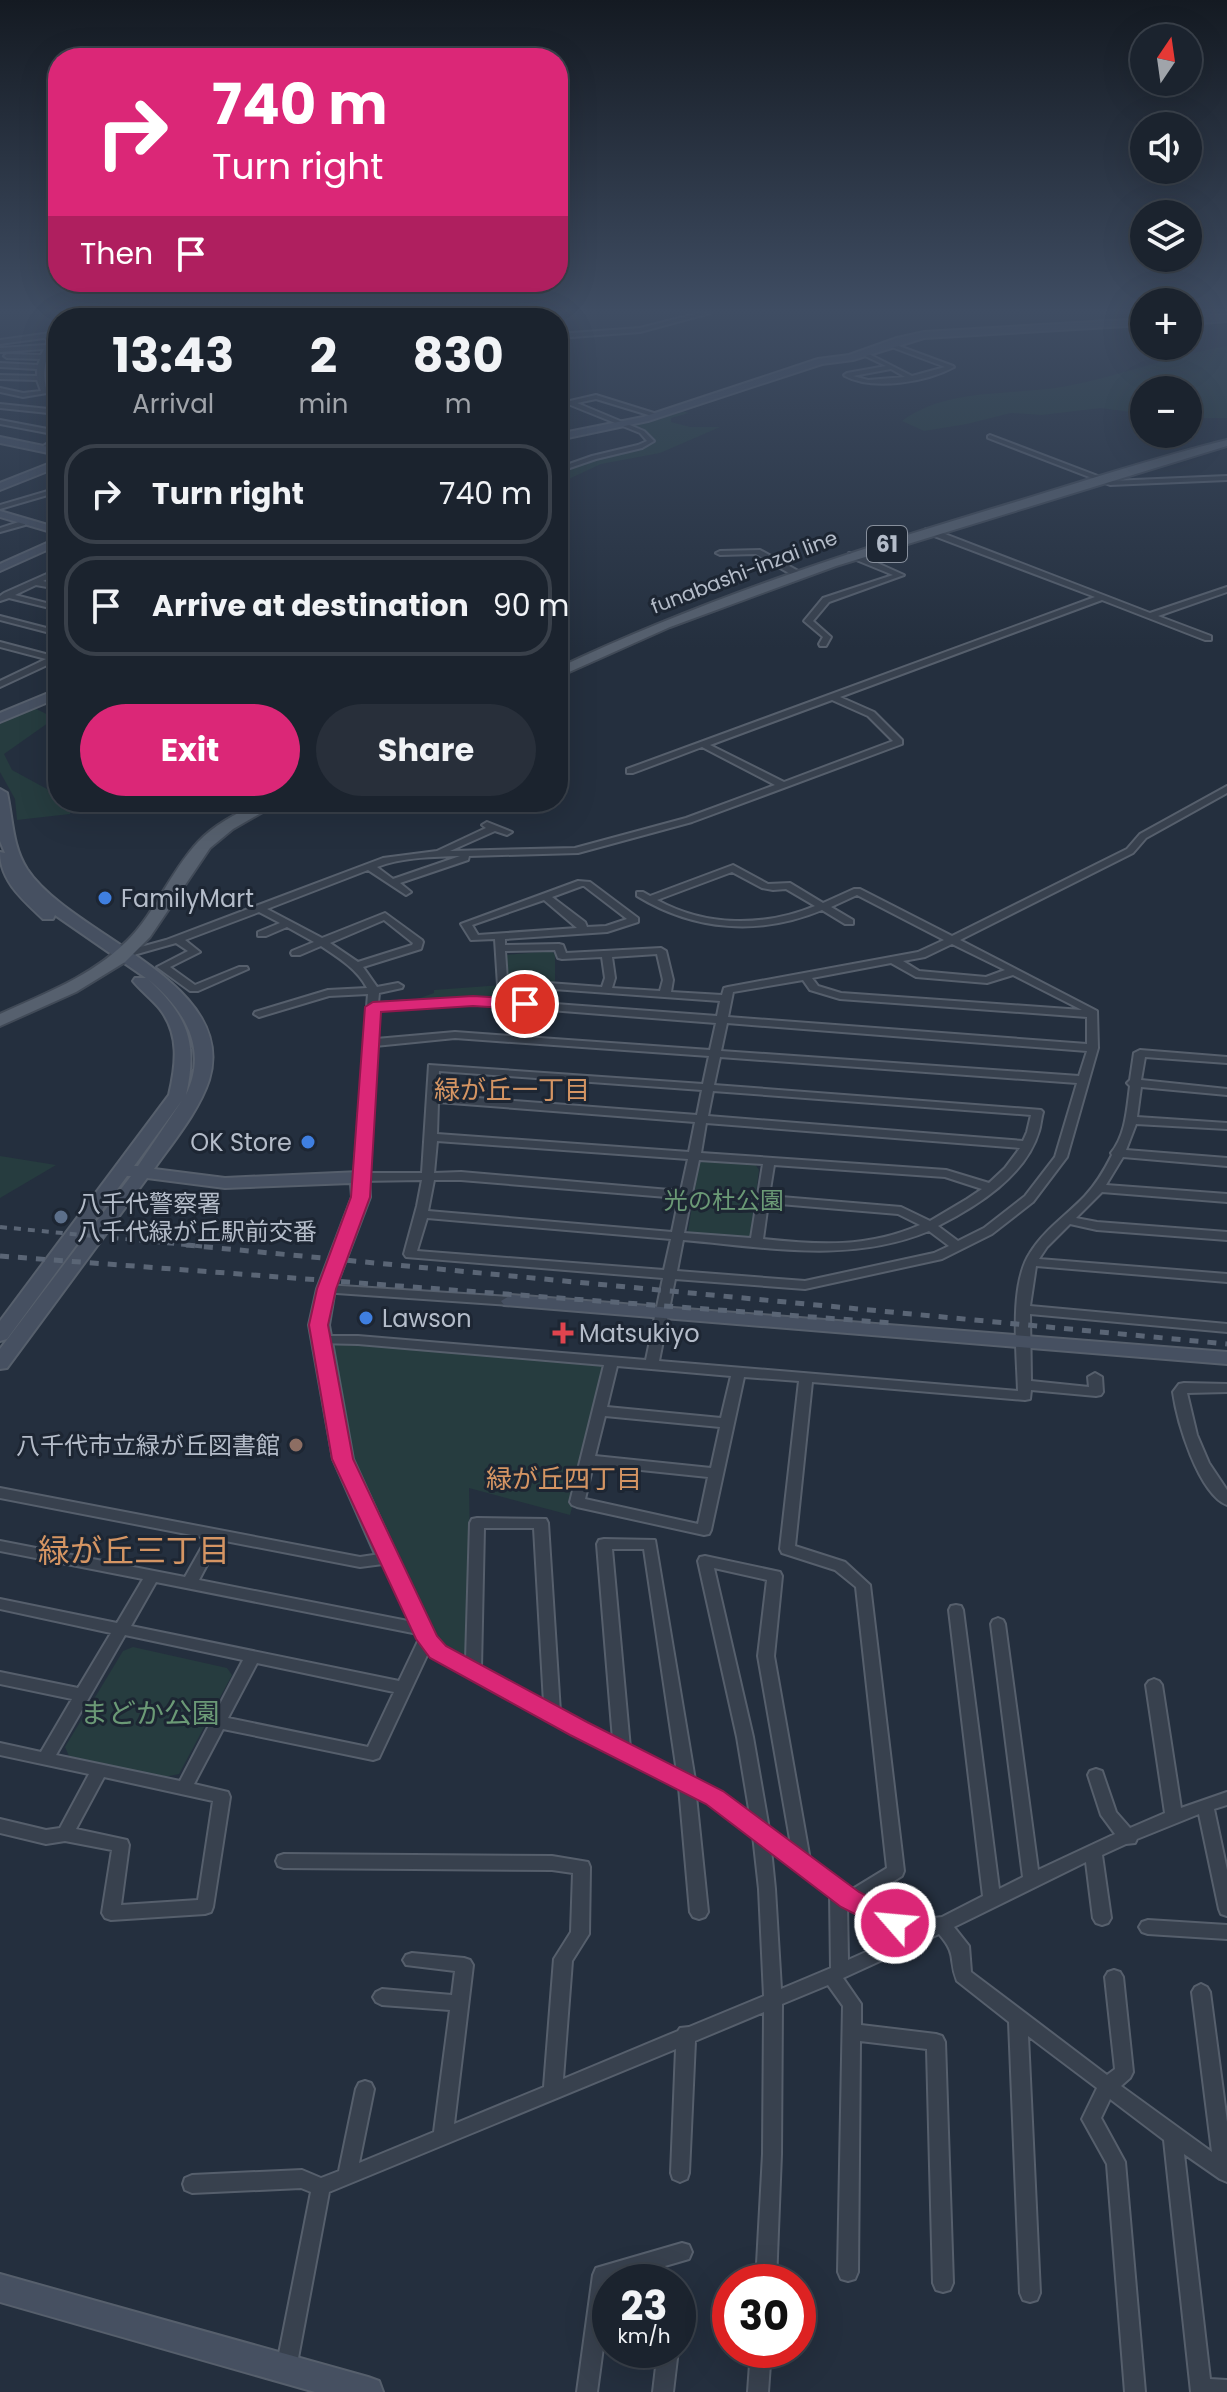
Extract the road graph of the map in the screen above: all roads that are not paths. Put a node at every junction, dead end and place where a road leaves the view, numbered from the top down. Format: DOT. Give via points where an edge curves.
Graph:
graph roads {
  1 [pos="14,425"];
  2 [pos="621,425"];
  3 [pos="625,425"];
  4 [pos="48,433"];
  5 [pos="568,434"];
  6 [pos="990,437"];
  7 [pos="0,440"];
  8 [pos="1227,443"];
  9 [pos="48,444"];
  10 [pos="43,448"];
  11 [pos="48,449"];
  12 [pos="568,466"];
  13 [pos="48,467"];
  14 [pos="1227,478"];
  15 [pos="1097,481"];
  16 [pos="0,487"];
  17 [pos="48,493"];
  18 [pos="0,507"];
  19 [pos="0,514"];
  20 [pos="22,523"];
  21 [pos="0,530"];
  22 [pos="48,530"];
  23 [pos="929,531"];
  24 [pos="48,538"];
  25 [pos="48,546"];
  26 [pos="720,553"];
  27 [pos="852,555"];
  28 [pos="0,560"];
  29 [pos="0,568"];
  30 [pos="797,574"];
  31 [pos="48,576"];
  32 [pos="35,582"];
  33 [pos="48,585"];
  34 [pos="1227,589"];
  35 [pos="2,596"];
  36 [pos="1100,598"];
  37 [pos="48,606"];
  38 [pos="1150,616"];
  39 [pos="0,618"];
  40 [pos="48,630"];
  41 [pos="1208,638"];
  42 [pos="0,644"];
  43 [pos="823,644"];
  44 [pos="48,656"];
  45 [pos="48,660"];
  46 [pos="568,668"];
  47 [pos="0,671"];
  48 [pos="16,675"];
  49 [pos="0,684"];
  50 [pos="831,696"];
  51 [pos="48,697"];
  52 [pos="1,716"];
  53 [pos="704,745"];
  54 [pos="630,771"];
  55 [pos="783,785"];
  56 [pos="1227,789"];
  57 [pos="0,793"];
  58 [pos="253,812"];
  59 [pos="507,832"];
  60 [pos="435,854"];
  61 [pos="477,854"];
  62 [pos="0,856"];
  63 [pos="369,866"];
  64 [pos="393,882"];
  65 [pos="406,892"];
  66 [pos="545,896"];
  67 [pos="823,907"];
  68 [pos="259,908"];
  69 [pos="849,922"];
  70 [pos="287,924"];
  71 [pos="583,930"];
  72 [pos="262,934"];
  73 [pos="500,936"];
  74 [pos="177,939"];
  75 [pos="952,940"];
  76 [pos="319,943"];
  77 [pos="500,948"];
  78 [pos="296,953"];
  79 [pos="607,954"];
  80 [pos="118,958"];
  81 [pos="893,960"];
  82 [pos="357,966"];
  83 [pos="243,969"];
  84 [pos="1013,971"];
  85 [pos="806,977"];
  86 [pos="398,986"];
  87 [pos="536,986"];
  88 [pos="374,991"];
  89 [pos="606,991"];
  90 [pos="665,994"];
  91 [pos="727,998"];
  92 [pos="525,1004"];
  93 [pos="373,1007"];
  94 [pos="259,1014"];
  95 [pos="1093,1014"];
  96 [pos="723,1019"];
  97 [pos="0,1021"];
  98 [pos="369,1043"];
  99 [pos="1093,1048"];
  100 [pos="716,1052"];
  101 [pos="1227,1060"];
  102 [pos="1083,1080"];
  103 [pos="1133,1083"];
  104 [pos="709,1085"];
  105 [pos="1227,1092"];
  106 [pos="432,1098"];
  107 [pos="703,1119"];
  108 [pos="1130,1120"];
  109 [pos="1227,1126"];
  110 [pos="432,1137"];
  111 [pos="1027,1145"];
  112 [pos="1117,1153"];
  113 [pos="695,1156"];
  114 [pos="769,1162"];
  115 [pos="1227,1162"];
  116 [pos="134,1172"];
  117 [pos="360,1177"];
  118 [pos="430,1177"];
  119 [pos="989,1187"];
  120 [pos="1099,1188"];
  121 [pos="688,1195"];
  122 [pos="1227,1198"];
  123 [pos="763,1199"];
  124 [pos="424,1214"];
  125 [pos="1070,1220"];
  126 [pos="929,1225"];
  127 [pos="679,1236"];
  128 [pos="1227,1236"];
  129 [pos="756,1242"];
  130 [pos="957,1246"];
  131 [pos="1030,1262"];
  132 [pos="671,1277"];
  133 [pos="1227,1278"];
  134 [pos="326,1289"];
  135 [pos="511,1301"];
  136 [pos="1025,1310"];
  137 [pos="664,1314"];
  138 [pos="1227,1328"];
  139 [pos="0,1335"];
  140 [pos="321,1340"];
  141 [pos="1023,1340"];
  142 [pos="1227,1358"];
  143 [pos="611,1362"];
  144 [pos="0,1363"];
  145 [pos="651,1366"];
  146 [pos="738,1373"];
  147 [pos="1095,1377"];
  148 [pos="806,1378"];
  149 [pos="1025,1385"];
  150 [pos="1227,1388"];
  151 [pos="600,1411"];
  152 [pos="727,1423"];
  153 [pos="588,1460"];
  154 [pos="716,1473"];
  155 [pos="0,1493"];
  156 [pos="1227,1500"];
  157 [pos="216,1534"];
  158 [pos="0,1546"];
  159 [pos="387,1558"];
  160 [pos="152,1576"];
  161 [pos="189,1584"];
  162 [pos="0,1604"];
  163 [pos="956,1610"];
  164 [pos="998,1624"];
  165 [pos="121,1629"];
  166 [pos="426,1635"];
  167 [pos="252,1657"];
  168 [pos="473,1669"];
  169 [pos="0,1678"];
  170 [pos="1154,1685"];
  171 [pos="404,1688"];
  172 [pos="82,1695"];
  173 [pos="552,1715"];
  174 [pos="218,1722"];
  175 [pos="0,1749"];
  176 [pos="622,1751"];
  177 [pos="45,1759"];
  178 [pos="99,1771"];
  179 [pos="1096,1775"];
  180 [pos="687,1782"];
  181 [pos="184,1788"];
  182 [pos="1227,1798"];
  183 [pos="1205,1805"];
  184 [pos="1174,1816"];
  185 [pos="0,1826"];
  186 [pos="759,1831"];
  187 [pos="65,1834"];
  188 [pos="1129,1838"];
  189 [pos="1093,1851"];
  190 [pos="284,1861"];
  191 [pos="802,1864"];
  192 [pos="1031,1878"];
  193 [pos="844,1895"];
  194 [pos="992,1899"];
  195 [pos="1227,1909"];
  196 [pos="699,1912"];
  197 [pos="1102,1918"];
  198 [pos="940,1923"];
  199 [pos="1148,1927"];
  200 [pos="1227,1932"];
  201 [pos="918,1934"];
  202 [pos="412,1960"];
  203 [pos="836,1974"];
  204 [pos="1114,1977"];
  205 [pos="1201,1992"];
  206 [pos="382,1997"];
  207 [pos="771,1998"];
  208 [pos="459,2003"];
  209 [pos="1018,2018"];
  210 [pos="852,2032"];
  211 [pos="686,2034"];
  212 [pos="1107,2086"];
  213 [pos="365,2089"];
  214 [pos="553,2090"];
  215 [pos="1173,2136"];
  216 [pos="443,2137"];
  217 [pos="1225,2172"];
  218 [pos="680,2173"];
  219 [pos="347,2177"];
  220 [pos="192,2184"];
  221 [pos="321,2187"];
  222 [pos="682,2252"];
  223 [pos="767,2264"];
  224 [pos="848,2272"];
  225 [pos="943,2283"];
  226 [pos="0,2288"];
  227 [pos="1030,2293"];
  228 [pos="666,2368"];
  229 [pos="760,2368"];
  230 [pos="286,2369"];
  231 [pos="1200,2390"];
  232 [pos="1227,2390"];
  233 [pos="368,2392"];
  234 [pos="587,2392"];
  235 [pos="663,2392"];
  236 [pos="758,2392"];
  237 [pos="1135,2392"];
  1 -- 4 [label="street"];
  2 -- 5 [label="street"];
  3 -- 12 [label="street" via="651,441"];
  6 -- 15 [label="street"];
  7 -- 10 [label="street"];
  8 -- 15 [label="main road, funabashi-inzai line / 61"];
  9 -- 10 [label="street"];
  10 -- 11 [label="street"];
  13 -- 16 [label="street"];
  14 -- 15 [label="street"];
  15 -- 23 [label="main road, funabashi-inzai line / 61"];
  17 -- 18 [label="street"];
  19 -- 20 [label="street"];
  20 -- 21 [label="street"];
  20 -- 22 [label="street"];
  23 -- 27 [label="main road, funabashi-inzai line / 61"];
  23 -- 36 [label="street"];
  24 -- 28 [label="street"];
  25 -- 29 [label="street"];
  26 -- 30 [label="street" via="757,552"];
  27 -- 30 [label="main road, funabashi-inzai line / 61"];
  27 -- 43 [label="street" via="900,575 826,600 808,621 827,637"];
  30 -- 46 [label="main road, funabashi-inzai line / 61"];
  31 -- 32 [label="street"];
  32 -- 33 [label="street"];
  32 -- 35 [label="street"];
  34 -- 38 [label="street"];
  35 -- 37 [label="street"];
  36 -- 38 [label="street"];
  36 -- 50 [label="street"];
  38 -- 41 [label="street"];
  39 -- 40 [label="street"];
  42 -- 44 [label="street"];
  45 -- 48 [label="street"];
  47 -- 48 [label="street"];
  48 -- 49 [label="street"];
  50 -- 53 [label="street"];
  50 -- 55 [label="street" via="871,714 899,742"];
  51 -- 52 [label="street"];
  53 -- 54 [label="street"];
  53 -- 55 [label="street"];
  55 -- 61 [label="street" via="689,820 575,851"];
  56 -- 75 [label="street" via="1143,836 1130,851"];
  57 -- 80 [label="street" via="6,835 21,868 53,907"];
  58 -- 80 [label="main road" via="206,843 149,928"];
  59 -- 60 [label="street" via="489,826"];
  60 -- 61 [label="street"];
  60 -- 63 [label="street"];
  61 -- 64 [label="street"];
  62 -- 80 [label="street" via="41,911"];
  63 -- 64 [label="street"];
  63 -- 68 [label="street"];
  64 -- 65 [label="street"];
  66 -- 71 [label="street"];
  66 -- 71 [label="street" via="587,884 634,920"];
  66 -- 73 [label="street" via="466,924 475,938"];
  67 -- 67 [label="street" via="784,920 730,922 691,918 644,897 733,868 765,886 787,885"];
  67 -- 69 [label="street"];
  67 -- 75 [label="street" via="857,891"];
  68 -- 70 [label="street"];
  68 -- 74 [label="street"];
  70 -- 72 [label="street"];
  70 -- 76 [label="street"];
  71 -- 73 [label="street"];
  73 -- 77 [label="street"];
  74 -- 80 [label="street"];
  74 -- 83 [label="street" via="195,952 162,967 194,989"];
  75 -- 81 [label="street" via="921,955"];
  75 -- 84 [label="street"];
  76 -- 78 [label="street"];
  76 -- 82 [label="street"];
  76 -- 82 [label="street" via="385,916 418,942 417,947"];
  77 -- 79 [label="street" via="559,947 562,956"];
  77 -- 87 [label="street" via="502,983"];
  79 -- 89 [label="street"];
  79 -- 90 [label="street" via="661,951 668,980"];
  80 -- 97 [label="main road" via="93,976"];
  80 -- 116 [label="street" via="178,995 193,1015 203,1054 203,1072 191,1100"];
  81 -- 84 [label="street" via="916,974 987,980"];
  81 -- 85 [label="street"];
  82 -- 88 [label="street"];
  84 -- 95 [label="street"];
  85 -- 91 [label="street" via="728,990"];
  85 -- 95 [label="street" via="814,988 840,996"];
  86 -- 88 [label="street"];
  87 -- 89 [label="street"];
  87 -- 92 [label="street"];
  88 -- 93 [label="street"];
  88 -- 94 [label="street" via="328,993"];
  89 -- 90 [label="street"];
  90 -- 91 [label="street"];
  91 -- 96 [label="street"];
  92 -- 93 [label="street" via="473,1001"];
  92 -- 96 [label="street"];
  93 -- 98 [label="street"];
  95 -- 99 [label="street"];
  96 -- 99 [label="street"];
  96 -- 100 [label="street"];
  98 -- 100 [label="street" via="455,1035"];
  98 -- 117 [label="street"];
  99 -- 102 [label="street"];
  100 -- 102 [label="street"];
  100 -- 104 [label="street"];
  101 -- 103 [label="street" via="1140,1053"];
  102 -- 130 [label="street" via="1061,1157 1053,1168 1029,1199 988,1231"];
  103 -- 105 [label="street"];
  103 -- 108 [label="street"];
  104 -- 106 [label="street" via="433,1067"];
  104 -- 107 [label="street"];
  104 -- 111 [label="street" via="1037,1112"];
  106 -- 107 [label="street"];
  106 -- 110 [label="street"];
  107 -- 111 [label="street"];
  107 -- 113 [label="street"];
  108 -- 109 [label="street"];
  108 -- 112 [label="street"];
  110 -- 113 [label="street"];
  110 -- 118 [label="street"];
  111 -- 119 [label="street"];
  112 -- 115 [label="street"];
  112 -- 120 [label="street"];
  113 -- 114 [label="street"];
  113 -- 121 [label="street"];
  114 -- 119 [label="street" via="946,1174"];
  114 -- 123 [label="street"];
  116 -- 117 [label="street" via="225,1183"];
  116 -- 139 [label="street"];
  116 -- 144 [label="street"];
  117 -- 118 [label="street"];
  117 -- 134 [label="street" via="361,1197"];
  118 -- 121 [label="street"];
  118 -- 124 [label="street"];
  119 -- 126 [label="street"];
  120 -- 122 [label="street"];
  120 -- 125 [label="street"];
  121 -- 127 [label="street"];
  123 -- 126 [label="street" via="901,1211"];
  123 -- 129 [label="street"];
  124 -- 127 [label="street"];
  124 -- 132 [label="street" via="410,1254"];
  125 -- 128 [label="street"];
  125 -- 131 [label="street"];
  126 -- 129 [label="street" via="869,1244"];
  126 -- 130 [label="street"];
  127 -- 129 [label="street"];
  127 -- 132 [label="street"];
  130 -- 132 [label="street" via="877,1272 805,1285"];
  131 -- 133 [label="street"];
  131 -- 136 [label="street"];
  132 -- 137 [label="street"];
  134 -- 135 [label="street"];
  134 -- 140 [label="street"];
  135 -- 137 [label="street"];
  136 -- 138 [label="street"];
  136 -- 141 [label="street"];
  137 -- 141 [label="street"];
  137 -- 145 [label="street"];
  140 -- 143 [label="street"];
  140 -- 159 [label="street" via="343,1459"];
  141 -- 142 [label="street"];
  141 -- 149 [label="street"];
  143 -- 145 [label="street"];
  143 -- 151 [label="street"];
  145 -- 146 [label="street"];
  146 -- 148 [label="street"];
  146 -- 152 [label="street"];
  147 -- 149 [label="street" via="1096,1392"];
  148 -- 149 [label="street" via="1025,1396"];
  148 -- 193 [label="street" via="787,1549 840,1566 863,1585 896,1871"];
  150 -- 156 [label="street" via="1194,1385 1180,1392 1193,1443"];
  151 -- 152 [label="street"];
  151 -- 153 [label="street"];
  152 -- 154 [label="street"];
  153 -- 154 [label="street"];
  153 -- 154 [label="street" via="577,1502 704,1530"];
  155 -- 157 [label="street"];
  157 -- 159 [label="street" via="360,1562"];
  157 -- 161 [label="street"];
  158 -- 160 [label="street"];
  159 -- 166 [label="street"];
  160 -- 161 [label="street"];
  160 -- 165 [label="street"];
  161 -- 166 [label="street"];
  162 -- 165 [label="street"];
  163 -- 194 [label="street"];
  164 -- 192 [label="street"];
  165 -- 167 [label="street"];
  165 -- 172 [label="street"];
  166 -- 168 [label="street" via="438,1652"];
  166 -- 171 [label="street"];
  167 -- 171 [label="street"];
  167 -- 174 [label="street"];
  168 -- 173 [label="street"];
  168 -- 173 [label="street" via="477,1523 541,1523"];
  169 -- 172 [label="street"];
  170 -- 184 [label="street"];
  171 -- 174 [label="street" via="373,1754"];
  172 -- 177 [label="street"];
  173 -- 176 [label="street"];
  174 -- 181 [label="street"];
  175 -- 177 [label="street"];
  176 -- 180 [label="street"];
  176 -- 180 [label="street" via="604,1544 650,1544"];
  177 -- 178 [label="street"];
  178 -- 181 [label="street"];
  178 -- 187 [label="street"];
  179 -- 188 [label="street" via="1109,1815"];
  180 -- 186 [label="street"];
  180 -- 196 [label="street"];
  181 -- 187 [label="street" via="222,1797 205,1907 111,1913 121,1845"];
  182 -- 183 [label="street"];
  183 -- 184 [label="street"];
  183 -- 195 [label="street"];
  184 -- 188 [label="street"];
  185 -- 187 [label="street" via="46,1837"];
  186 -- 191 [label="street"];
  186 -- 191 [label="street" via="750,1764 705,1561 775,1576 766,1656"];
  186 -- 207 [label="street"];
  188 -- 189 [label="street"];
  189 -- 192 [label="street"];
  189 -- 197 [label="street"];
  190 -- 214 [label="street" via="582,1867 580,1934 563,1959"];
  191 -- 193 [label="street"];
  192 -- 194 [label="street"];
  193 -- 201 [label="street"];
  193 -- 203 [label="street"];
  194 -- 198 [label="street"];
  198 -- 201 [label="street"];
  198 -- 209 [label="street" via="960,1946 963,1976"];
  199 -- 200 [label="street"];
  201 -- 203 [label="street"];
  202 -- 208 [label="street" via="464,1965"];
  203 -- 207 [label="street"];
  203 -- 210 [label="street" via="852,2004"];
  204 -- 212 [label="street" via="1124,2072"];
  205 -- 217 [label="street"];
  206 -- 208 [label="street"];
  207 -- 211 [label="street"];
  207 -- 223 [label="street"];
  208 -- 216 [label="street"];
  209 -- 212 [label="street"];
  209 -- 227 [label="street"];
  210 -- 224 [label="street"];
  210 -- 225 [label="street" via="936,2042"];
  211 -- 214 [label="street"];
  211 -- 218 [label="street"];
  212 -- 215 [label="street"];
  212 -- 237 [label="street" via="1091,2119 1116,2162"];
  213 -- 219 [label="street"];
  214 -- 216 [label="street"];
  215 -- 217 [label="street"];
  215 -- 231 [label="street"];
  216 -- 219 [label="street"];
  219 -- 221 [label="street"];
  220 -- 221 [label="street" via="302,2179"];
  221 -- 230 [label="street"];
  222 -- 234 [label="street" via="603,2275"];
  226 -- 230 [label="street"];
  228 -- 235 [label="street"];
  229 -- 236 [label="street"];
  230 -- 233 [label="street"];
  231 -- 232 [label="street"];
}
